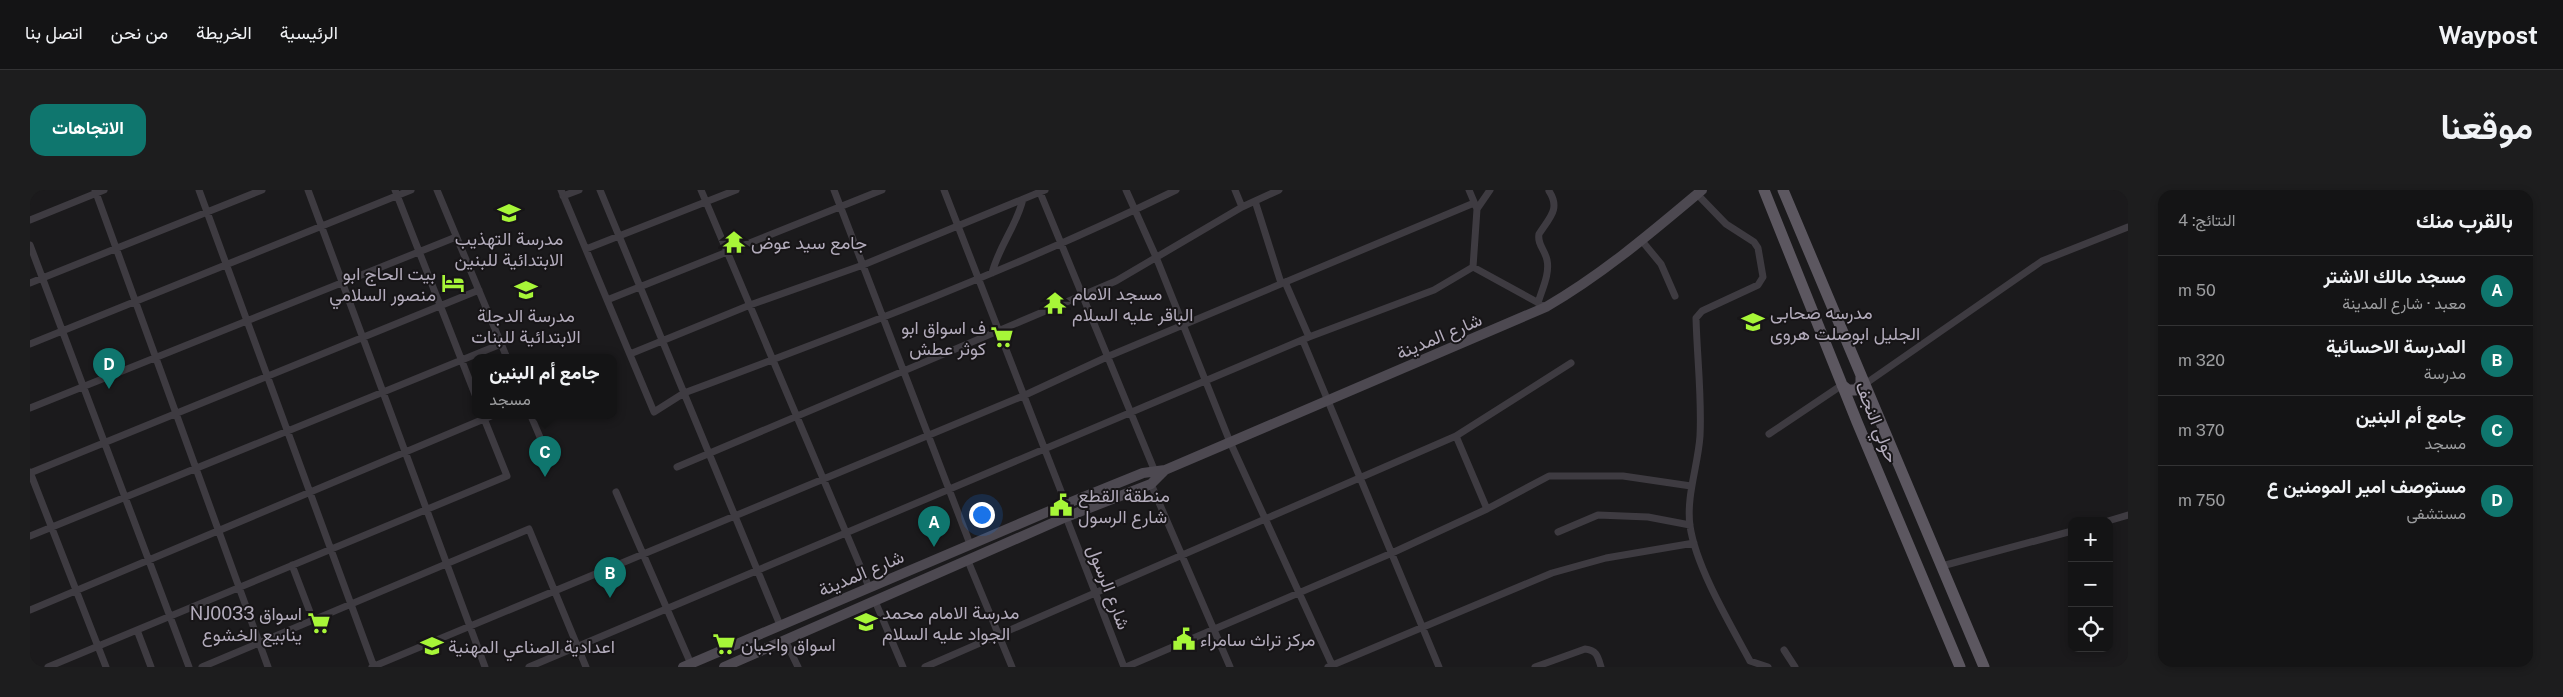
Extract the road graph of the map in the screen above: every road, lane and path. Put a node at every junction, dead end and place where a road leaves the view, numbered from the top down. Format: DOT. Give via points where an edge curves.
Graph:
graph roads {
  1 [pos="104,190"];
  2 [pos="199,190"];
  3 [pos="262,190"];
  4 [pos="308,190"];
  5 [pos="411,190"];
  6 [pos="437,190"];
  7 [pos="579,190"];
  8 [pos="600,190"];
  9 [pos="701,190"];
  10 [pos="736,190"];
  11 [pos="834,190"];
  12 [pos="882,190"];
  13 [pos="944,190"];
  14 [pos="1126,190"];
  15 [pos="1176,190"];
  16 [pos="1235,190"];
  17 [pos="1278,190"];
  18 [pos="1469,190"];
  19 [pos="1490,190"];
  20 [pos="1764,190"];
  21 [pos="1783,190"];
  22 [pos="1041,191"];
  23 [pos="1550,191"];
  24 [pos="96,192"];
  25 [pos="1700,192"];
  26 [pos="396,193"];
  27 [pos="562,193"];
  28 [pos="1023,198"];
  29 [pos="1255,201"];
  30 [pos="706,202"];
  31 [pos="1475,206"];
  32 [pos="840,207"];
  33 [pos="1242,207"];
  34 [pos="1135,210"];
  35 [pos="207,212"];
  36 [pos="30,220"];
  37 [pos="321,226"];
  38 [pos="958,226"];
  39 [pos="2128,227"];
  40 [pos="619,236"];
  41 [pos="456,237"];
  42 [pos="1642,241"];
  43 [pos="1061,244"];
  44 [pos="30,245"];
  45 [pos="116,248"];
  46 [pos="586,249"];
  47 [pos="419,252"];
  48 [pos="727,252"];
  49 [pos="1156,257"];
  50 [pos="227,264"];
  51 [pos="862,265"];
  52 [pos="1474,267"];
  53 [pos="992,273"];
  54 [pos="42,278"];
  55 [pos="978,279"];
  56 [pos="342,282"];
  57 [pos="1283,282"];
  58 [pos="30,283"];
  59 [pos="640,287"];
  60 [pos="479,290"];
  61 [pos="1083,296"];
  62 [pos="1675,296"];
  63 [pos="607,300"];
  64 [pos="136,301"];
  65 [pos="750,305"];
  66 [pos="1542,305"];
  67 [pos="440,306"];
  68 [pos="883,317"];
  69 [pos="247,321"];
  70 [pos="1184,324"];
  71 [pos="62,331"];
  72 [pos="999,332"];
  73 [pos="362,338"];
  74 [pos="1306,339"];
  75 [pos="662,342"];
  76 [pos="30,344"];
  77 [pos="501,344"];
  78 [pos="477,354"];
  79 [pos="505,354"];
  80 [pos="630,354"];
  81 [pos="472,356"];
  82 [pos="1109,356"];
  83 [pos="156,357"];
  84 [pos="462,360"];
  85 [pos="773,360"];
  86 [pos="1571,363"];
  87 [pos="904,372"];
  88 [pos="268,376"];
  89 [pos="1206,380"];
  90 [pos="1863,381"];
  91 [pos="1842,385"];
  92 [pos="83,386"];
  93 [pos="472,387"];
  94 [pos="383,392"];
  95 [pos="684,393"];
  96 [pos="1023,396"];
  97 [pos="1328,401"];
  98 [pos="1874,406"];
  99 [pos="30,408"];
  100 [pos="1131,412"];
  101 [pos="176,413"];
  102 [pos="1855,415"];
  103 [pos="797,417"];
  104 [pos="481,419"];
  105 [pos="487,419"];
  106 [pos="532,419"];
  107 [pos="288,431"];
  108 [pos="1768,434"];
  109 [pos="928,436"];
  110 [pos="1456,436"];
  111 [pos="104,442"];
  112 [pos="1230,442"];
  113 [pos="1044,448"];
  114 [pos="405,452"];
  115 [pos="709,454"];
  116 [pos="548,456"];
  117 [pos="677,467"];
  118 [pos="196,468"];
  119 [pos="30,472"];
  120 [pos="1158,476"];
  121 [pos="823,479"];
  122 [pos="1360,479"];
  123 [pos="1691,486"];
  124 [pos="949,489"];
  125 [pos="310,492"];
  126 [pos="616,492"];
  127 [pos="125,498"];
  128 [pos="1066,504"];
  129 [pos="426,509"];
  130 [pos="1487,510"];
  131 [pos="2128,515"];
  132 [pos="734,516"];
  133 [pos="1066,517"];
  134 [pos="1265,519"];
  135 [pos="2113,520"];
  136 [pos="1690,525"];
  137 [pos="52,528"];
  138 [pos="218,531"];
  139 [pos="846,532"];
  140 [pos="1558,532"];
  141 [pos="2068,532"];
  142 [pos="30,536"];
  143 [pos="1694,543"];
  144 [pos="970,544"];
  145 [pos="331,549"];
  146 [pos="1392,553"];
  147 [pos="643,554"];
  148 [pos="1181,556"];
  149 [pos="149,560"];
  150 [pos="968,561"];
  151 [pos="447,564"];
  152 [pos="292,566"];
  153 [pos="1942,566"];
  154 [pos="756,570"];
  155 [pos="239,587"];
  156 [pos="869,587"];
  157 [pos="76,591"];
  158 [pos="555,591"];
  159 [pos="1095,593"];
  160 [pos="1299,593"];
  161 [pos="875,601"];
  162 [pos="351,604"];
  163 [pos="667,607"];
  164 [pos="30,610"];
  165 [pos="170,616"];
  166 [pos="312,620"];
  167 [pos="470,626"];
  168 [pos="780,626"];
  169 [pos="1423,627"];
  170 [pos="1214,629"];
  171 [pos="137,630"];
  172 [pos="999,633"];
  173 [pos="785,640"];
  174 [pos="259,643"];
  175 [pos="98,646"];
  176 [pos="578,646"];
  177 [pos="1784,650"];
  178 [pos="687,665"];
  179 [pos="1331,666"];
  180 [pos="48,667"];
  181 [pos="106,667"];
  182 [pos="151,667"];
  183 [pos="189,667"];
  184 [pos="202,667"];
  185 [pos="268,667"];
  186 [pos="373,667"];
  187 [pos="485,667"];
  188 [pos="529,667"];
  189 [pos="586,667"];
  190 [pos="724,667"];
  191 [pos="798,667"];
  192 [pos="903,667"];
  193 [pos="925,667"];
  194 [pos="1012,667"];
  195 [pos="1125,667"];
  196 [pos="1230,667"];
  197 [pos="1439,667"];
  198 [pos="1536,667"];
  199 [pos="1602,667"];
  200 [pos="1768,667"];
  201 [pos="1795,667"];
  202 [pos="1960,667"];
  203 [pos="1984,667"];
  1 -- 24 [label="street"];
  2 -- 35 [label="street"];
  3 -- 35 [label="street"];
  4 -- 37 [label="street"];
  5 -- 26 [label="street"];
  6 -- 41 [label="street"];
  7 -- 27 [label="street"];
  8 -- 40 [label="street"];
  9 -- 30 [label="street"];
  10 -- 30 [label="street"];
  11 -- 32 [label="street"];
  12 -- 32 [label="street"];
  13 -- 38 [label="street"];
  14 -- 34 [label="street"];
  15 -- 34 [label="street"];
  16 -- 33 [label="street"];
  17 -- 29 [label="street"];
  18 -- 31 [label="street"];
  19 -- 31 [label="street"];
  20 -- 91 [label="main road, حولي النجف"];
  21 -- 90 [label="main road"];
  22 -- 28 [label="street"];
  22 -- 43 [label="street"];
  23 -- 66 [label="street" via="1555,208 1538,234 1548,268"];
  24 -- 36 [label="street"];
  24 -- 45 [label="street"];
  25 -- 42 [label="main road, شارع المدينة"];
  25 -- 123 [label="street" via="1726,224 1754,242 1758,248 1762,277 1758,285 1702,311 1696,318 1700,436"];
  26 -- 37 [label="street"];
  26 -- 47 [label="street"];
  27 -- 46 [label="street"];
  28 -- 38 [label="street"];
  28 -- 53 [label="street" via="1018,218 996,258"];
  29 -- 33 [label="street"];
  29 -- 57 [label="street"];
  30 -- 40 [label="street"];
  30 -- 48 [label="street"];
  31 -- 52 [label="street"];
  31 -- 57 [label="street"];
  32 -- 48 [label="street"];
  32 -- 51 [label="street"];
  33 -- 49 [label="street"];
  34 -- 43 [label="street"];
  34 -- 49 [label="street"];
  35 -- 45 [label="street"];
  35 -- 50 [label="street"];
  37 -- 50 [label="street"];
  37 -- 56 [label="street"];
  38 -- 51 [label="street"];
  38 -- 55 [label="street"];
  39 -- 90 [label="street" via="2042,261"];
  40 -- 46 [label="street"];
  40 -- 59 [label="street"];
  41 -- 47 [label="street"];
  41 -- 60 [label="street"];
  42 -- 62 [label="street" via="1661,264"];
  42 -- 66 [label="main road, شارع المدينة" via="1572,292"];
  43 -- 53 [label="street"];
  43 -- 61 [label="street"];
  44 -- 54 [label="street"];
  45 -- 54 [label="street"];
  45 -- 64 [label="street"];
  46 -- 63 [label="street"];
  47 -- 56 [label="street"];
  47 -- 67 [label="street"];
  48 -- 59 [label="street"];
  48 -- 65 [label="street"];
  49 -- 61 [label="street"];
  49 -- 70 [label="street"];
  50 -- 64 [label="street"];
  50 -- 69 [label="street"];
  51 -- 65 [label="street"];
  51 -- 68 [label="street"];
  52 -- 66 [label="street"];
  52 -- 74 [label="street" via="1434,290"];
  53 -- 55 [label="street"];
  54 -- 58 [label="street"];
  54 -- 71 [label="street"];
  55 -- 68 [label="street"];
  55 -- 72 [label="street"];
  56 -- 69 [label="street"];
  56 -- 73 [label="street"];
  57 -- 70 [label="street"];
  57 -- 74 [label="street"];
  59 -- 63 [label="street"];
  59 -- 75 [label="street"];
  60 -- 67 [label="street"];
  60 -- 77 [label="street"];
  61 -- 72 [label="street"];
  61 -- 82 [label="street"];
  63 -- 80 [label="street"];
  64 -- 71 [label="street"];
  64 -- 83 [label="street"];
  65 -- 75 [label="street"];
  65 -- 85 [label="street"];
  66 -- 97 [label="main road, شارع المدينة"];
  67 -- 73 [label="street"];
  67 -- 84 [label="street"];
  68 -- 85 [label="street"];
  68 -- 87 [label="street"];
  69 -- 83 [label="street"];
  69 -- 88 [label="street"];
  70 -- 82 [label="street"];
  70 -- 89 [label="street"];
  71 -- 76 [label="street"];
  71 -- 92 [label="street"];
  72 -- 87 [label="street"];
  72 -- 96 [label="street"];
  73 -- 88 [label="street"];
  73 -- 94 [label="street"];
  74 -- 89 [label="street"];
  74 -- 97 [label="street"];
  75 -- 80 [label="street"];
  75 -- 95 [label="street"];
  77 -- 78 [label="street"];
  77 -- 79 [label="street"];
  80 -- 95 [label="street" via="654,412"];
  81 -- 84 [label="street"];
  82 -- 96 [label="street"];
  82 -- 100 [label="street"];
  83 -- 92 [label="street"];
  83 -- 101 [label="street"];
  84 -- 93 [label="street"];
  84 -- 94 [label="street"];
  85 -- 95 [label="street"];
  85 -- 103 [label="street"];
  86 -- 110 [label="street"];
  87 -- 103 [label="street"];
  87 -- 109 [label="street"];
  88 -- 101 [label="street"];
  88 -- 107 [label="street"];
  89 -- 100 [label="street"];
  89 -- 112 [label="street"];
  90 -- 91 [label="main road" via="1856,390 1848,390"];
  90 -- 98 [label="main road"];
  91 -- 102 [label="main road, حولي النجف"];
  91 -- 108 [label="street"];
  92 -- 99 [label="street"];
  92 -- 111 [label="street"];
  94 -- 107 [label="street"];
  94 -- 114 [label="street"];
  95 -- 115 [label="street"];
  96 -- 109 [label="street"];
  96 -- 113 [label="street"];
  97 -- 112 [label="main road, شارع المدينة"];
  97 -- 122 [label="street"];
  98 -- 102 [label="main road" via="1868,401 1860,402 1855,407"];
  98 -- 153 [label="main road"];
  100 -- 113 [label="street"];
  100 -- 120 [label="street"];
  101 -- 111 [label="street"];
  101 -- 118 [label="street"];
  102 -- 202 [label="main road, حولي النجف"];
  103 -- 115 [label="street"];
  103 -- 121 [label="street"];
  104 -- 114 [label="street"];
  105 -- 129 [label="street" via="507,476"];
  106 -- 116 [label="street"];
  107 -- 118 [label="street"];
  107 -- 125 [label="street"];
  109 -- 121 [label="street"];
  109 -- 124 [label="street"];
  110 -- 122 [label="street"];
  110 -- 130 [label="street"];
  111 -- 119 [label="street"];
  111 -- 127 [label="street"];
  112 -- 120 [label="main road, شارع المدينة"];
  112 -- 134 [label="street"];
  113 -- 124 [label="street"];
  113 -- 128 [label="street"];
  114 -- 125 [label="street"];
  114 -- 129 [label="street"];
  115 -- 117 [label="street"];
  115 -- 132 [label="street"];
  118 -- 127 [label="street"];
  118 -- 138 [label="street"];
  119 -- 137 [label="street"];
  120 -- 128 [label="main road, شارع المدينة" via="1143,473"];
  120 -- 133 [label="main road, شارع المدينة"];
  120 -- 148 [label="street"];
  121 -- 132 [label="street"];
  121 -- 139 [label="street"];
  122 -- 134 [label="street"];
  122 -- 146 [label="street"];
  123 -- 130 [label="street" via="1624,476 1549,476"];
  123 -- 136 [label="street"];
  124 -- 139 [label="street"];
  124 -- 144 [label="street"];
  125 -- 138 [label="street"];
  125 -- 145 [label="street"];
  126 -- 147 [label="street"];
  127 -- 137 [label="street"];
  127 -- 149 [label="street"];
  128 -- 144 [label="main road, شارع المدينة"];
  129 -- 145 [label="street"];
  129 -- 151 [label="street"];
  130 -- 146 [label="street"];
  131 -- 135 [label="street"];
  132 -- 147 [label="street"];
  132 -- 154 [label="street"];
  133 -- 150 [label="main road, شارع المدينة"];
  133 -- 159 [label="street, شارع الرسول"];
  134 -- 148 [label="street"];
  134 -- 160 [label="street"];
  136 -- 140 [label="street" via="1648,517 1598,515"];
  136 -- 143 [label="street"];
  137 -- 142 [label="street"];
  137 -- 157 [label="street"];
  138 -- 149 [label="street"];
  138 -- 155 [label="street"];
  139 -- 154 [label="street"];
  139 -- 156 [label="street"];
  141 -- 153 [label="street"];
  143 -- 169 [label="street" via="1606,558 1552,573"];
  143 -- 200 [label="street" via="1719,605 1750,660"];
  144 -- 156 [label="main road, شارع المدينة"];
  145 -- 152 [label="street"];
  145 -- 162 [label="street"];
  146 -- 160 [label="street"];
  146 -- 169 [label="street"];
  147 -- 158 [label="street"];
  147 -- 163 [label="street"];
  148 -- 159 [label="street"];
  148 -- 170 [label="street"];
  149 -- 157 [label="street"];
  149 -- 165 [label="street"];
  150 -- 161 [label="main road, شارع المدينة"];
  150 -- 172 [label="street"];
  151 -- 158 [label="street" via="529,529"];
  151 -- 162 [label="street"];
  151 -- 167 [label="street"];
  152 -- 155 [label="street"];
  152 -- 166 [label="street"];
  153 -- 203 [label="main road"];
  154 -- 163 [label="street"];
  154 -- 168 [label="street"];
  155 -- 165 [label="street"];
  155 -- 174 [label="street"];
  156 -- 168 [label="main road, شارع المدينة"];
  157 -- 164 [label="street"];
  157 -- 175 [label="street"];
  158 -- 167 [label="street"];
  158 -- 176 [label="street"];
  159 -- 172 [label="street"];
  159 -- 195 [label="street, شارع الرسول"];
  160 -- 170 [label="street"];
  160 -- 179 [label="street"];
  161 -- 173 [label="main road, شارع المدينة"];
  161 -- 192 [label="street"];
  162 -- 166 [label="street"];
  162 -- 186 [label="street"];
  163 -- 176 [label="street"];
  163 -- 178 [label="street"];
  165 -- 171 [label="street"];
  165 -- 183 [label="street"];
  166 -- 174 [label="street"];
  167 -- 186 [label="street"];
  167 -- 187 [label="street"];
  168 -- 178 [label="main road, شارع المدينة"];
  169 -- 179 [label="street"];
  169 -- 197 [label="street"];
  170 -- 195 [label="street"];
  170 -- 196 [label="street"];
  171 -- 175 [label="street"];
  171 -- 182 [label="street"];
  172 -- 193 [label="street"];
  172 -- 194 [label="street"];
  173 -- 190 [label="main road, شارع المدينة"];
  173 -- 191 [label="street"];
  174 -- 184 [label="street"];
  174 -- 185 [label="street"];
  175 -- 180 [label="street"];
  175 -- 181 [label="street"];
  176 -- 188 [label="street"];
  176 -- 189 [label="street"];
  177 -- 201 [label="street"];
  198 -- 199 [label="street" via="1585,649 1592,649 1597,654"];
}
